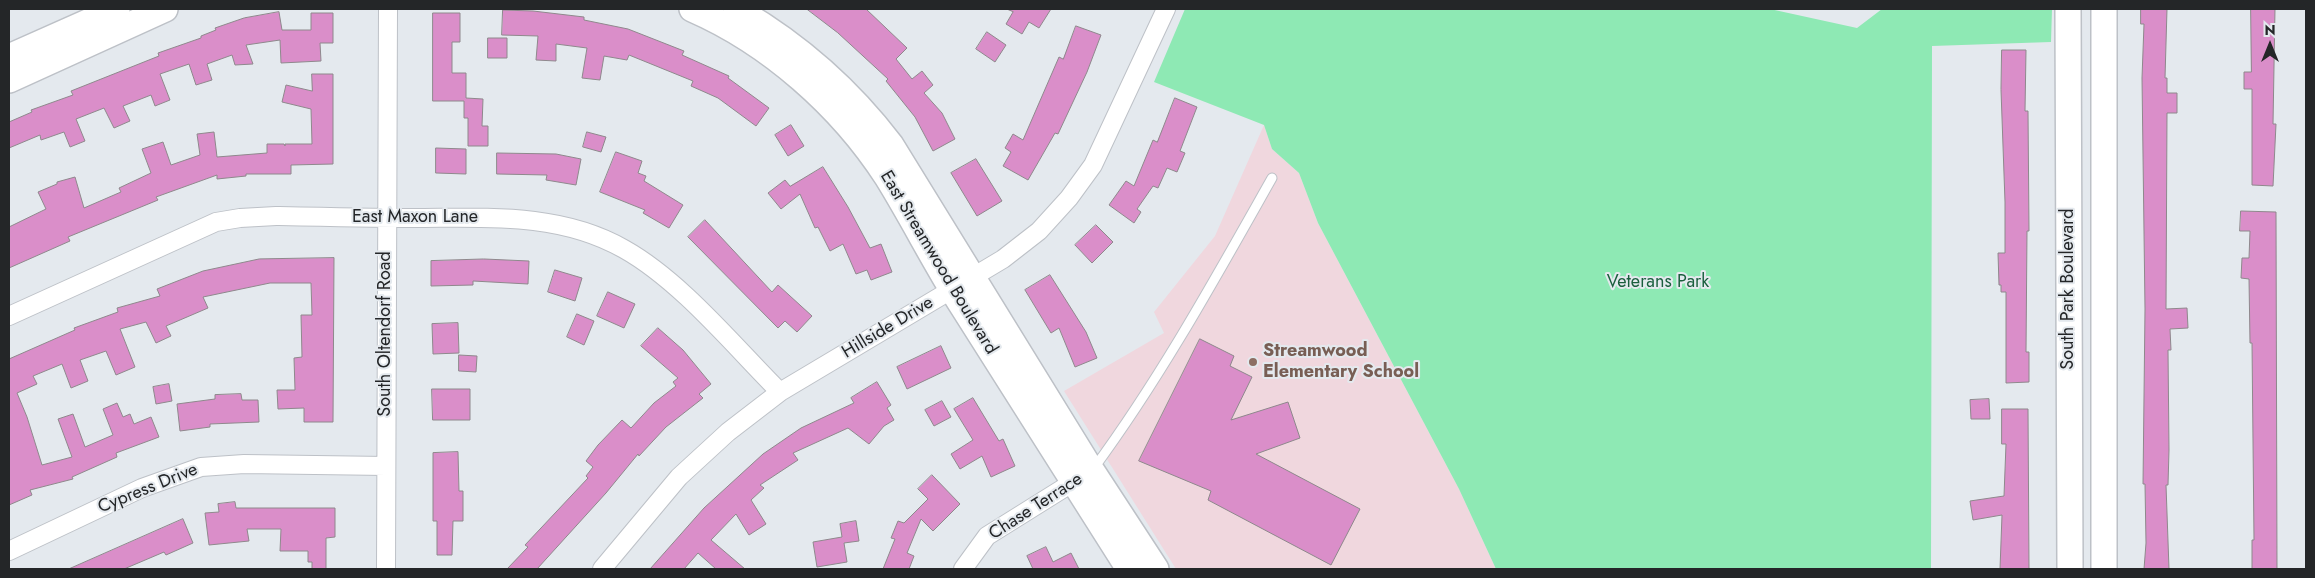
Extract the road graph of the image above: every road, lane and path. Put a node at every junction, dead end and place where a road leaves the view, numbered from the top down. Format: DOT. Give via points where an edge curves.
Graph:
graph roads {
  1 [pos="117,9"];
  2 [pos="165,9"];
  3 [pos="388,9"];
  4 [pos="692,9"];
  5 [pos="736,9"];
  6 [pos="2068,9"];
  7 [pos="2104,9"];
  8 [pos="1162,10"];
  9 [pos="9,57"];
  10 [pos="9,80"];
  11 [pos="1272,178"];
  12 [pos="386,218"];
  13 [pos="974,276"];
  14 [pos="952,290"];
  15 [pos="9,316"];
  16 [pos="780,392"];
  17 [pos="386,466"];
  18 [pos="1083,476"];
  19 [pos="9,551"];
  20 [pos="386,569"];
  21 [pos="602,569"];
  22 [pos="963,569"];
  23 [pos="1129,569"];
  24 [pos="1156,569"];
  25 [pos="2070,569"];
  26 [pos="2104,569"];
  1 -- 9 [label="street"];
  2 -- 10 [label="street"];
  3 -- 12 [label="street, South Oltendorf Road"];
  4 -- 14 [label="street, East Streamwood Boulevard" via="719,21 760,47 805,84 850,128 886,177"];
  5 -- 13 [label="street, East Streamwood Boulevard" via="801,52 866,113 891,145"];
  6 -- 25 [label="street, South Park Boulevard"];
  7 -- 26 [label="street, South Park Boulevard"];
  8 -- 13 [label="street, Hillside Drive" via="1093,165 1039,231 1003,259"];
  11 -- 18 [label="lane" via="1187,327 1125,427"];
  12 -- 15 [label="street, East Maxon Lane" via="276,216 216,222"];
  12 -- 16 [label="street, East Maxon Lane" via="515,218 588,232 643,261 691,301"];
  12 -- 17 [label="street, South Oltendorf Road"];
  13 -- 14 [label="street, Hillside Drive"];
  13 -- 18 [label="street, East Streamwood Boulevard"];
  14 -- 16 [label="street, Hillside Drive"];
  14 -- 18 [label="street, East Streamwood Boulevard"];
  16 -- 21 [label="street, Hillside Drive" via="728,432 679,477"];
  17 -- 19 [label="street, Cypress Drive" via="244,464 201,467 142,488"];
  17 -- 20 [label="street, South Oltendorf Road"];
  18 -- 22 [label="street, Chase Terrace" via="987,536"];
  18 -- 23 [label="street, East Streamwood Boulevard"];
  18 -- 24 [label="street, East Streamwood Boulevard"];
}
